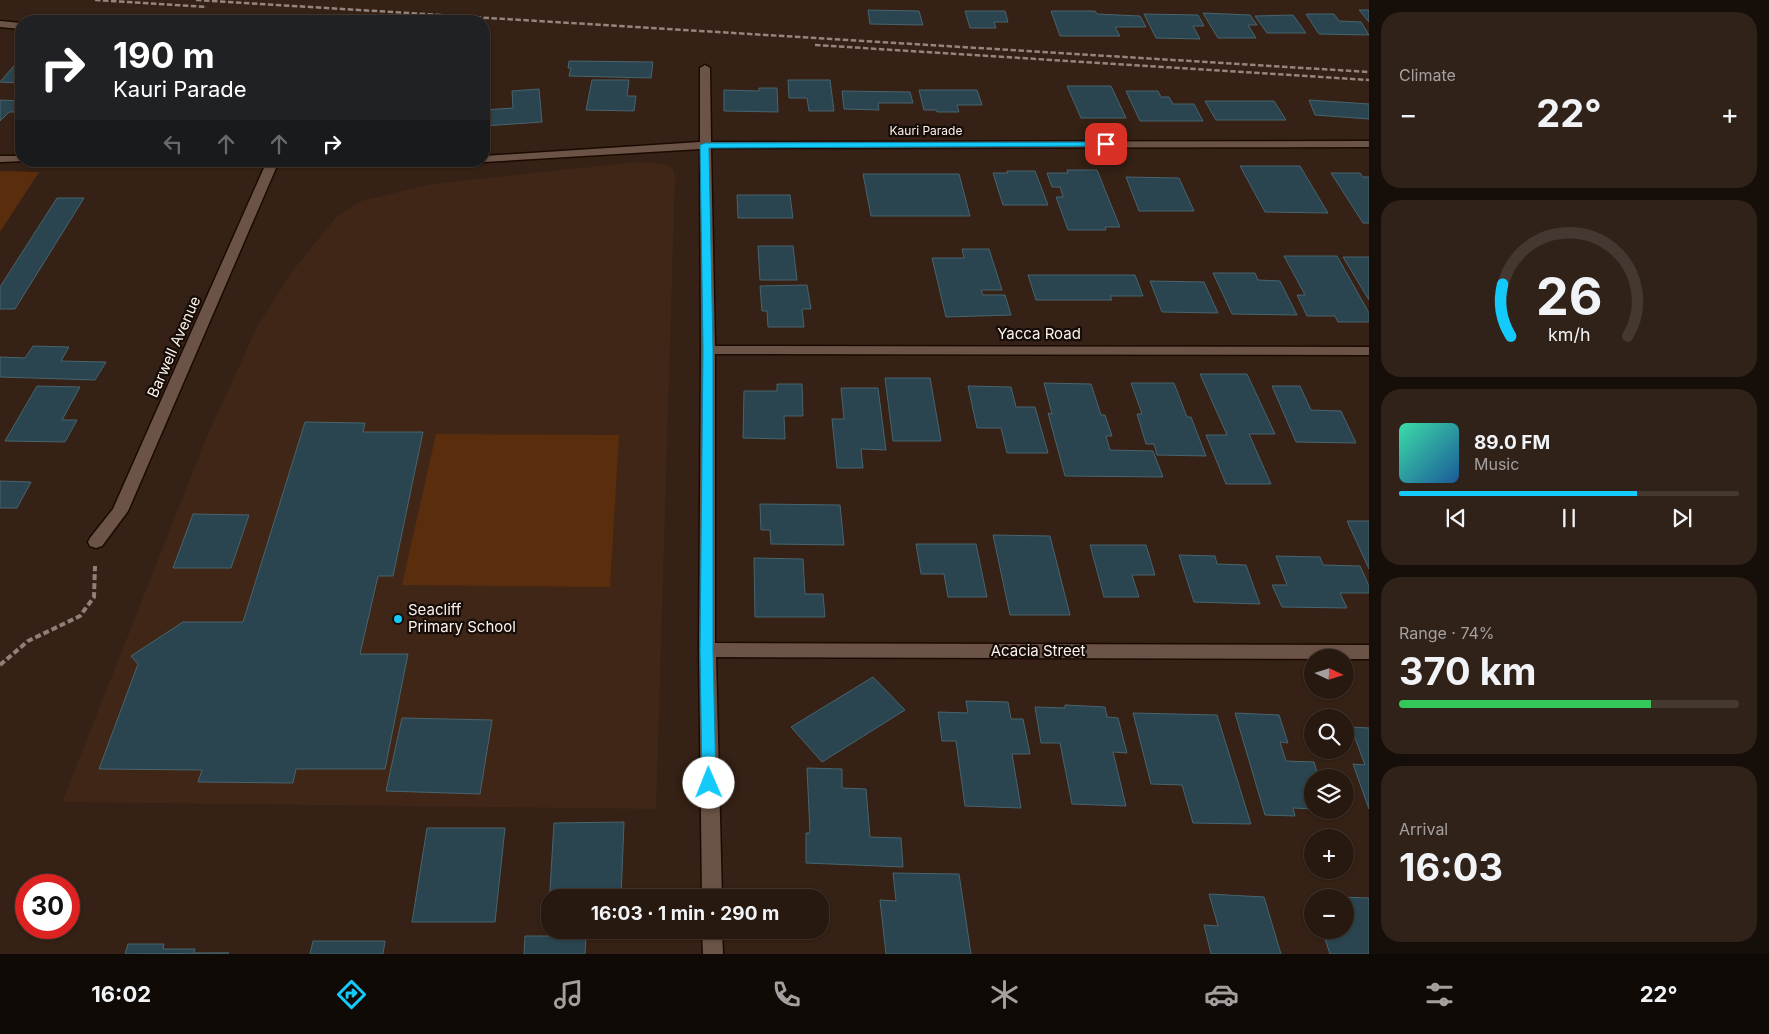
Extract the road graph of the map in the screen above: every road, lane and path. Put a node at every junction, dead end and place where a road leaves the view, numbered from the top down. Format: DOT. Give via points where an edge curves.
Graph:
graph roads {
  1 [pos="0,24"];
  2 [pos="15,25"];
  3 [pos="705,68"];
  4 [pos="1369,144"];
  5 [pos="705,145"];
  6 [pos="0,159"];
  7 [pos="15,159"];
  8 [pos="490,159"];
  9 [pos="270,167"];
  10 [pos="708,350"];
  11 [pos="1369,351"];
  12 [pos="96,542"];
  13 [pos="707,650"];
  14 [pos="1369,652"];
  15 [pos="0,665"];
  16 [pos="712,889"];
  17 [pos="712,939"];
  18 [pos="713,954"];
  1 -- 2 [label="street"];
  3 -- 5 [label="street"];
  4 -- 5 [label="street, Kauri Parade"];
  5 -- 8 [label="street, Kauri Parade"];
  5 -- 10 [label="street"];
  6 -- 7 [label="street"];
  9 -- 12 [label="street, Barwell Avenue" via="120,511"];
  10 -- 11 [label="street, Yacca Road"];
  10 -- 13 [label="street"];
  12 -- 15 [label="path" via="94,597 80,616 28,641"];
  13 -- 14 [label="street, Acacia Street"];
  13 -- 16 [label="street"];
  17 -- 18 [label="street"];
}
